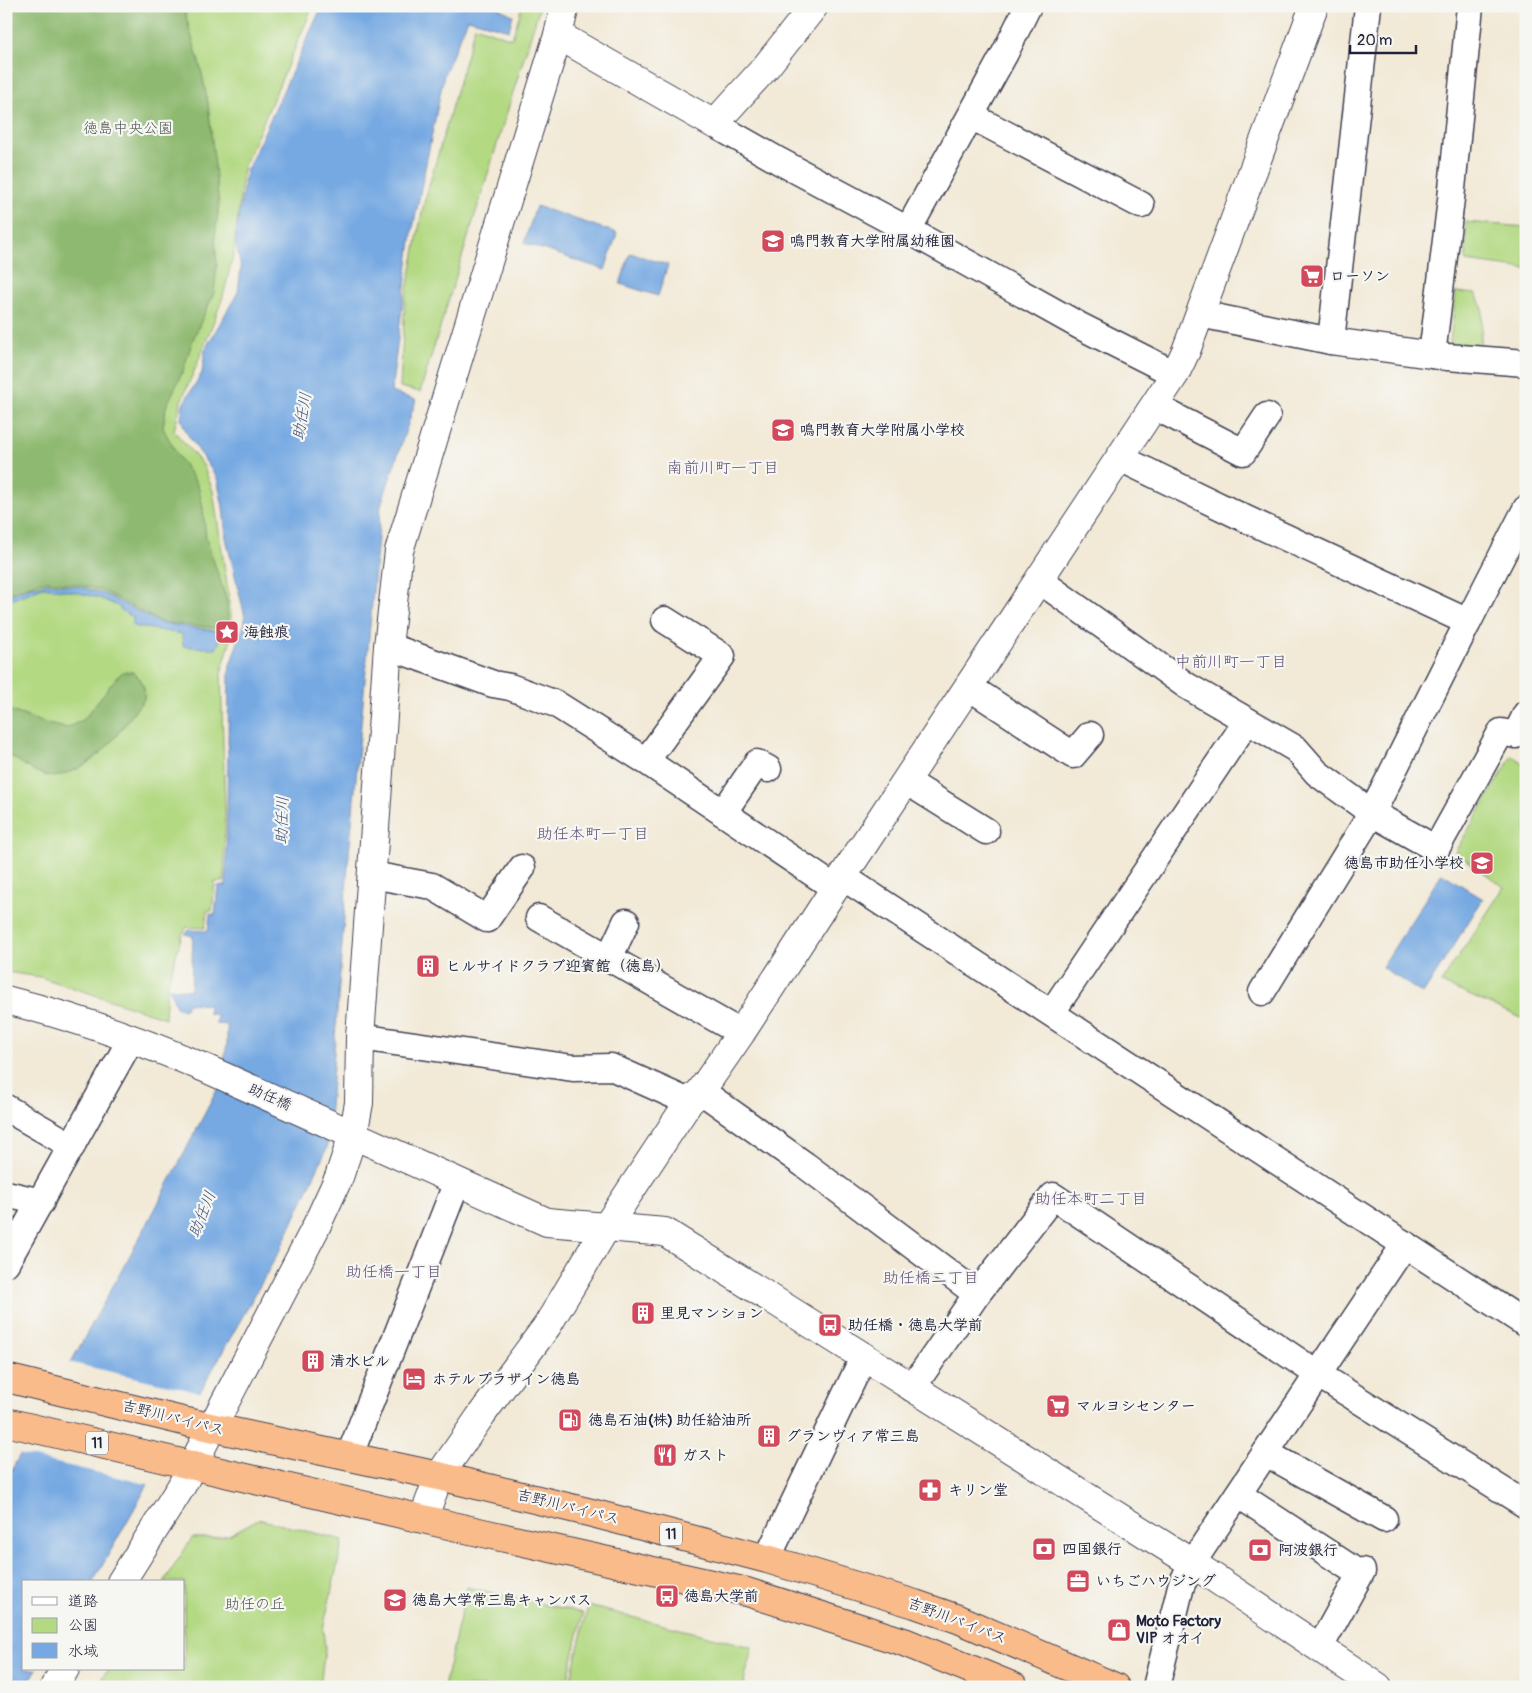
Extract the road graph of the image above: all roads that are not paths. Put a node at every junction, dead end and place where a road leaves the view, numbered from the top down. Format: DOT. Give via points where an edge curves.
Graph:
graph roads {
  1 [pos="565,6"];
  2 [pos="814,6"];
  3 [pos="1028,6"];
  4 [pos="1314,6"];
  5 [pos="1368,6"];
  6 [pos="1470,6"];
  7 [pos="558,35"];
  8 [pos="971,116"];
  9 [pos="714,124"];
  10 [pos="1141,205"];
  11 [pos="908,230"];
  12 [pos="1200,314"];
  13 [pos="1331,341"];
  14 [pos="1432,355"];
  15 [pos="1526,363"];
  16 [pos="1174,374"];
  17 [pos="1154,406"];
  18 [pos="1267,416"];
  19 [pos="1120,458"];
  20 [pos="1526,509"];
  21 [pos="1039,580"];
  22 [pos="666,620"];
  23 [pos="1468,622"];
  24 [pos="388,646"];
  25 [pos="969,687"];
  26 [pos="1247,721"];
  27 [pos="1522,730"];
  28 [pos="1090,735"];
  29 [pos="646,761"];
  30 [pos="768,769"];
  31 [pos="906,781"];
  32 [pos="723,813"];
  33 [pos="1372,813"];
  34 [pos="986,831"];
  35 [pos="522,868"];
  36 [pos="372,875"];
  37 [pos="839,882"];
  38 [pos="540,918"];
  39 [pos="626,922"];
  40 [pos="608,958"];
  41 [pos="1262,992"];
  42 [pos="6,1000"];
  43 [pos="1052,1012"];
  44 [pos="741,1033"];
  45 [pos="360,1038"];
  46 [pos="131,1039"];
  47 [pos="695,1097"];
  48 [pos="6,1108"];
  49 [pos="344,1130"];
  50 [pos="72,1146"];
  51 [pos="456,1182"];
  52 [pos="6,1194"];
  53 [pos="41,1202"];
  54 [pos="607,1226"];
  55 [pos="1405,1244"];
  56 [pos="6,1263"];
  57 [pos="977,1294"];
  58 [pos="1526,1324"];
  59 [pos="864,1356"];
  60 [pos="1319,1375"];
  61 [pos="6,1378"];
  62 [pos="912,1388"];
  63 [pos="17,1424"];
  64 [pos="200,1425"];
  65 [pos="1266,1454"];
  66 [pos="349,1457"];
  67 [pos="179,1463"];
  68 [pos="439,1476"];
  69 [pos="1239,1495"];
  70 [pos="1526,1505"];
  71 [pos="1384,1518"];
  72 [pos="423,1519"];
  73 [pos="766,1559"];
  74 [pos="1192,1563"];
  75 [pos="122,1580"];
  76 [pos="1320,1647"];
  77 [pos="64,1670"];
  78 [pos="54,1687"];
  79 [pos="1014,1687"];
  80 [pos="1115,1687"];
  81 [pos="1156,1687"];
  82 [pos="1378,1687"];
  1 -- 7 [label="street"];
  2 -- 9 [label="street" via="765,68"];
  3 -- 8 [label="street"];
  4 -- 12 [label="street"];
  5 -- 13 [label="street"];
  6 -- 14 [label="street"];
  7 -- 9 [label="street"];
  7 -- 24 [label="street" via="398,551"];
  8 -- 10 [label="street"];
  8 -- 11 [label="street"];
  9 -- 11 [label="street"];
  11 -- 16 [label="street" via="1080,326"];
  12 -- 13 [label="street"];
  12 -- 16 [label="street"];
  13 -- 14 [label="street"];
  14 -- 15 [label="street"];
  16 -- 17 [label="street"];
  17 -- 18 [label="street" via="1243,452"];
  17 -- 19 [label="street"];
  19 -- 21 [label="street"];
  19 -- 23 [label="street"];
  20 -- 23 [label="street"];
  21 -- 25 [label="street"];
  21 -- 26 [label="street" via="1187,686"];
  22 -- 29 [label="street" via="722,656"];
  23 -- 33 [label="street"];
  24 -- 29 [label="street" via="556,704"];
  24 -- 36 [label="street"];
  25 -- 28 [label="street" via="1073,755"];
  25 -- 31 [label="street"];
  26 -- 33 [label="street" via="1296,749 1318,774"];
  26 -- 43 [label="street"];
  27 -- 33 [label="street" via="1501,732 1436,850"];
  29 -- 32 [label="street"];
  30 -- 32 [label="street" via="757,763"];
  31 -- 34 [label="street"];
  31 -- 37 [label="street"];
  32 -- 37 [label="street"];
  33 -- 41 [label="street"];
  35 -- 36 [label="street" via="487,919 432,886"];
  36 -- 45 [label="street"];
  37 -- 43 [label="street"];
  37 -- 44 [label="street"];
  38 -- 40 [label="street"];
  39 -- 40 [label="street"];
  40 -- 44 [label="street"];
  42 -- 46 [label="street, 助任橋"];
  43 -- 55 [label="street"];
  44 -- 47 [label="street"];
  45 -- 47 [label="street" via="573,1068 611,1067"];
  45 -- 49 [label="street" via="359,1103"];
  46 -- 49 [label="street, 助任橋"];
  46 -- 50 [label="street"];
  47 -- 54 [label="street"];
  47 -- 57 [label="street" via="805,1165"];
  48 -- 50 [label="street"];
  49 -- 51 [label="street, 助任橋"];
  49 -- 64 [label="street" via="339,1177 315,1230"];
  50 -- 53 [label="street"];
  51 -- 54 [label="street, 助任橋" via="547,1222"];
  51 -- 66 [label="street"];
  52 -- 53 [label="street"];
  53 -- 56 [label="street"];
  54 -- 59 [label="street, 助任橋" via="665,1232"];
  54 -- 68 [label="street" via="547,1326"];
  55 -- 58 [label="street"];
  55 -- 60 [label="street"];
  57 -- 60 [label="street" via="1052,1196"];
  57 -- 62 [label="street"];
  59 -- 62 [label="street, 助任橋"];
  59 -- 73 [label="street"];
  60 -- 65 [label="street"];
  60 -- 70 [label="street"];
  61 -- 64 [label="highway, 吉野川バイパス / 11"];
  62 -- 74 [label="street, 助任橋"];
  63 -- 67 [label="highway, 11"];
  64 -- 66 [label="highway, 吉野川バイパス / 11"];
  64 -- 67 [label="street"];
  65 -- 69 [label="street"];
  65 -- 71 [label="street"];
  66 -- 68 [label="highway, 吉野川バイパス / 11"];
  67 -- 72 [label="highway, 11"];
  67 -- 75 [label="street" via="181,1487"];
  68 -- 72 [label="street"];
  68 -- 73 [label="highway, 吉野川バイパス / 11"];
  69 -- 74 [label="street"];
  69 -- 76 [label="street" via="1356,1569"];
  72 -- 79 [label="highway, 11" via="747,1592 904,1642"];
  73 -- 80 [label="highway, 吉野川バイパス / 11" via="949,1616"];
  74 -- 76 [label="street, 助任橋"];
  74 -- 81 [label="street" via="1181,1586"];
  76 -- 82 [label="street, 助任橋"];
  77 -- 78 [label="street"];
}
